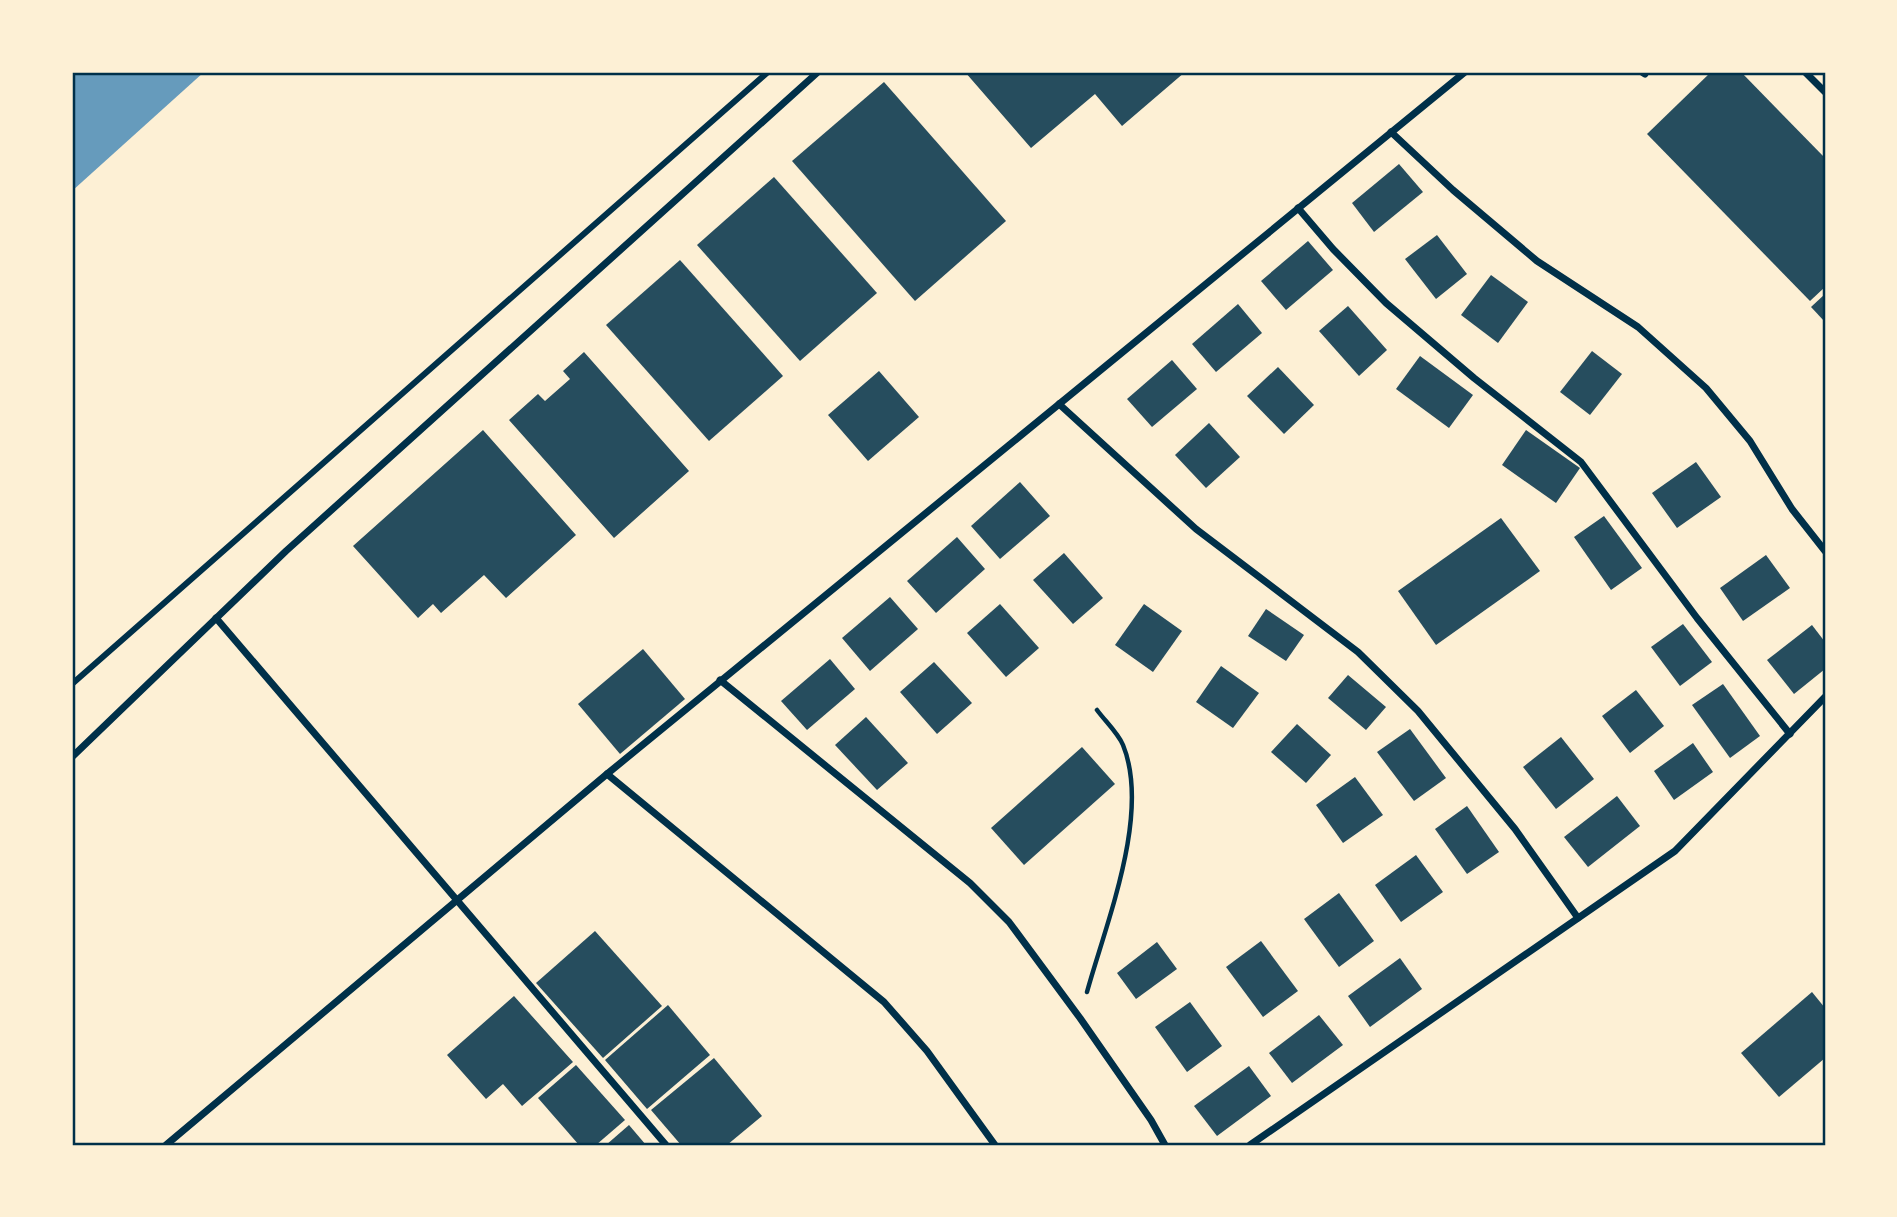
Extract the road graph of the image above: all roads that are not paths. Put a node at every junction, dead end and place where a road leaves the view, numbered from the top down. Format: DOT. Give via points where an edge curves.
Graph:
graph roads {
  1 [pos="768,72"];
  2 [pos="818,72"];
  3 [pos="1465,72"];
  4 [pos="1805,72"];
  5 [pos="1825,92"];
  6 [pos="1391,132"];
  7 [pos="1298,208"];
  8 [pos="1059,404"];
  9 [pos="1825,551"];
  10 [pos="216,618"];
  11 [pos="720,680"];
  12 [pos="72,684"];
  13 [pos="1825,697"];
  14 [pos="1790,734"];
  15 [pos="72,757"];
  16 [pos="607,774"];
  17 [pos="456,900"];
  18 [pos="1578,918"];
  19 [pos="166,1145"];
  20 [pos="666,1145"];
  21 [pos="995,1145"];
  22 [pos="1165,1145"];
  23 [pos="1250,1145"];
  1 -- 12 [label="street"];
  2 -- 10 [label="street"];
  3 -- 6 [label="street"];
  4 -- 5 [label="street"];
  6 -- 7 [label="street"];
  6 -- 9 [label="street" via="1537,261 1638,327 1706,388 1750,440 1792,509"];
  7 -- 8 [label="street"];
  7 -- 14 [label="street" via="1386,303 1581,462"];
  8 -- 11 [label="street"];
  8 -- 18 [label="street" via="1196,529 1358,652 1418,710 1515,829"];
  10 -- 15 [label="street"];
  10 -- 17 [label="street"];
  11 -- 16 [label="street"];
  11 -- 22 [label="street" via="970,883 1009,922 1080,1017"];
  13 -- 14 [label="street"];
  14 -- 18 [label="street" via="1675,851"];
  16 -- 17 [label="street"];
  16 -- 21 [label="street" via="884,1002 928,1051"];
  17 -- 19 [label="street"];
  17 -- 20 [label="street"];
  18 -- 23 [label="street"];
}
